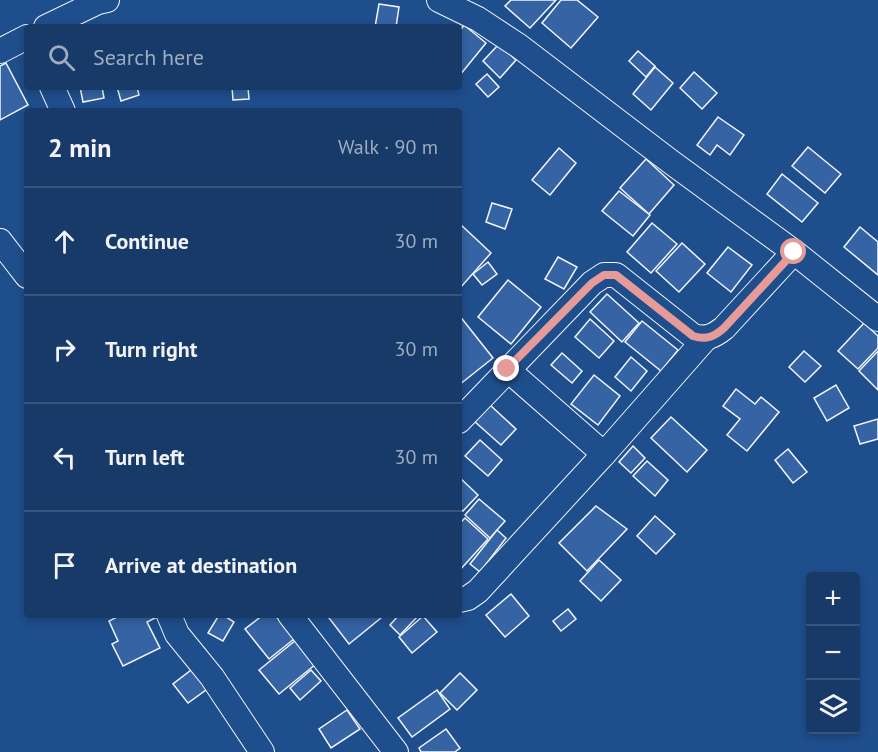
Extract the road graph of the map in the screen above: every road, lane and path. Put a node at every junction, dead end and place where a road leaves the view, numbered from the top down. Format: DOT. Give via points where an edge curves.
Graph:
graph roads {
  1 [pos="107,0"];
  2 [pos="439,0"];
  3 [pos="52,24"];
  4 [pos="24,39"];
  5 [pos="0,51"];
  6 [pos="53,90"];
  7 [pos="62,108"];
  8 [pos="0,241"];
  9 [pos="794,252"];
  10 [pos="24,272"];
  11 [pos="878,319"];
  12 [pos="706,338"];
  13 [pos="507,369"];
  14 [pos="462,418"];
  15 [pos="604,454"];
  16 [pos="462,599"];
  17 [pos="170,618"];
  18 [pos="292,618"];
  19 [pos="262,752"];
  20 [pos="396,752"];
  1 -- 3 [label="street"];
  2 -- 9 [label="street" via="519,46"];
  4 -- 5 [label="street"];
  6 -- 7 [label="street"];
  8 -- 10 [label="street"];
  9 -- 11 [label="street"];
  9 -- 12 [label="street" via="724,328"];
  12 -- 13 [label="street" via="693,336 616,275 604,275"];
  12 -- 15 [label="street"];
  13 -- 14 [label="street"];
  13 -- 15 [label="street"];
  15 -- 16 [label="street" via="478,591"];
  17 -- 19 [label="street" via="177,634 212,676"];
  18 -- 20 [label="street"];
}
